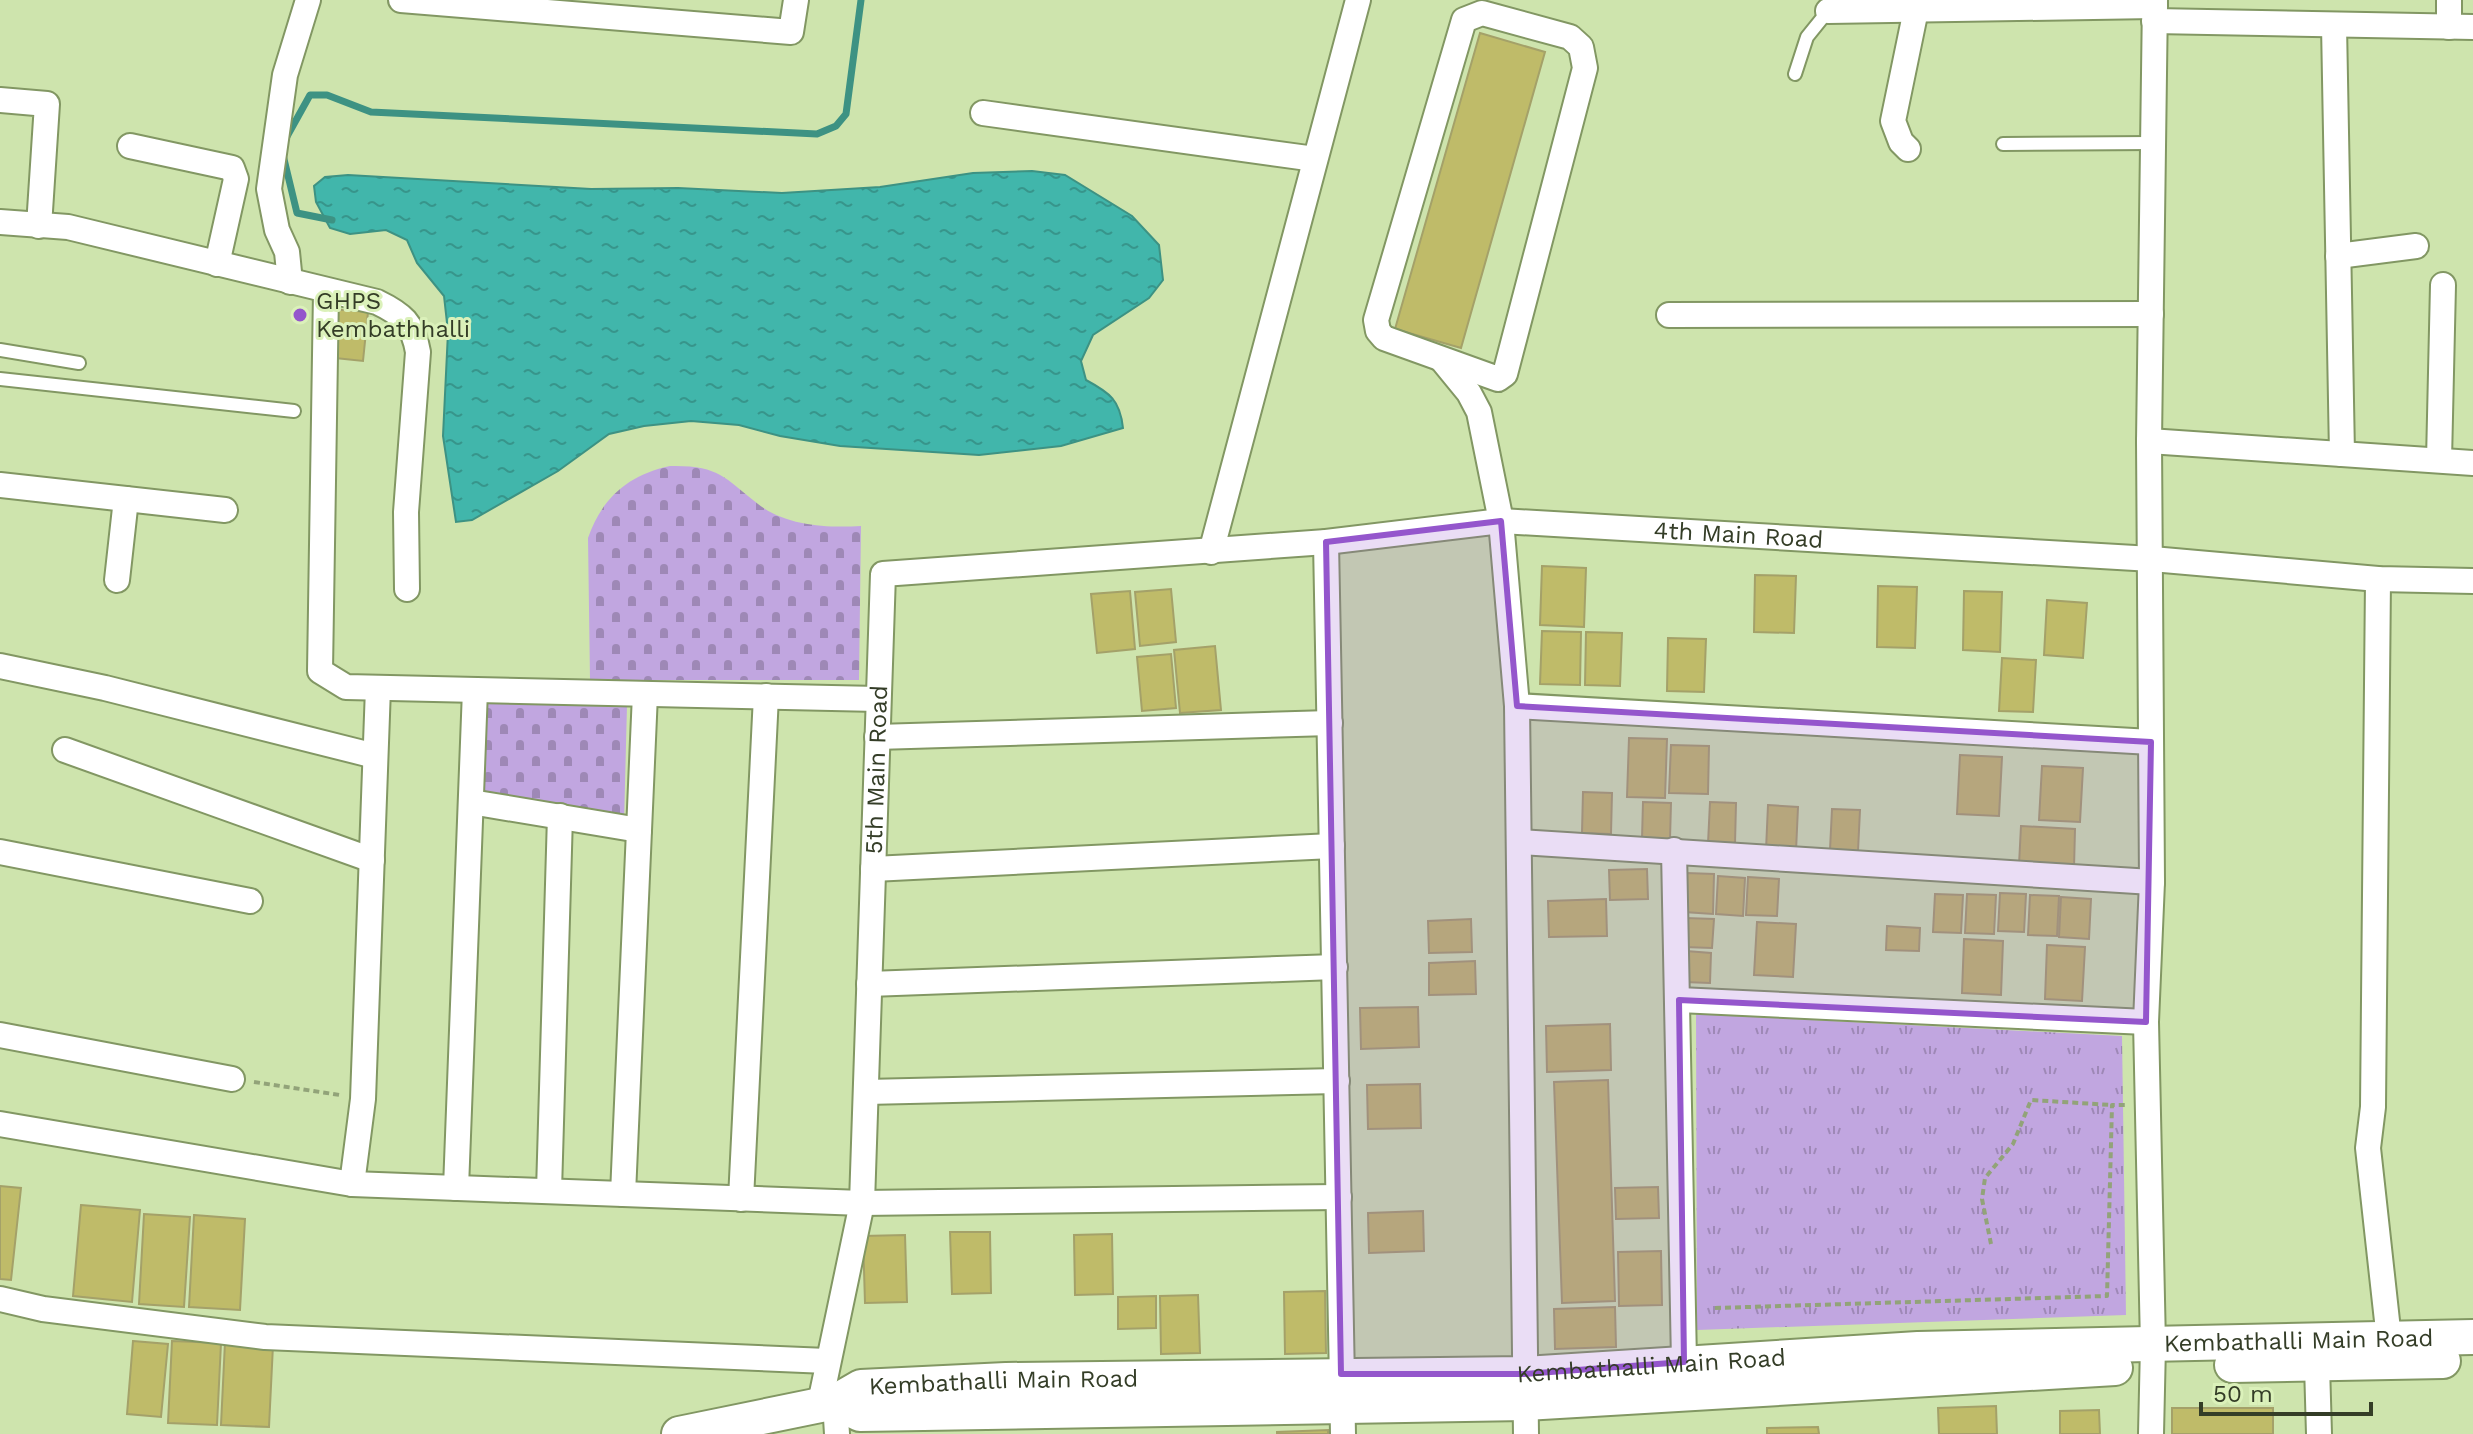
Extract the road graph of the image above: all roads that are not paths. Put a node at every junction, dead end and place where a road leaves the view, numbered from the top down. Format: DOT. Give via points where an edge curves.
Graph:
graph roads {
  1 [pos="308,0"];
  2 [pos="401,0"];
  3 [pos="796,0"];
  4 [pos="1358,0"];
  5 [pos="2449,0"];
  6 [pos="1917,5"];
  7 [pos="2155,9"];
  8 [pos="1828,11"];
  9 [pos="2334,25"];
  10 [pos="2461,27"];
  11 [pos="1795,74"];
  12 [pos="0,100"];
  13 [pos="983,113"];
  14 [pos="2153,143"];
  15 [pos="2003,144"];
  16 [pos="130,146"];
  17 [pos="1908,149"];
  18 [pos="1315,159"];
  19 [pos="0,222"];
  20 [pos="39,226"];
  21 [pos="2416,246"];
  22 [pos="2338,256"];
  23 [pos="217,264"];
  24 [pos="290,282"];
  25 [pos="2443,285"];
  26 [pos="326,292"];
  27 [pos="2151,314"];
  28 [pos="1669,315"];
  29 [pos="0,350"];
  30 [pos="1442,360"];
  31 [pos="79,363"];
  32 [pos="0,379"];
  33 [pos="294,411"];
  34 [pos="2149,441"];
  35 [pos="2342,454"];
  36 [pos="2439,460"];
  37 [pos="2473,463"];
  38 [pos="0,485"];
  39 [pos="126,499"];
  40 [pos="225,510"];
  41 [pos="1501,521"];
  42 [pos="1326,542"];
  43 [pos="1211,552"];
  44 [pos="2152,559"];
  45 [pos="2378,579"];
  46 [pos="117,580"];
  47 [pos="2473,581"];
  48 [pos="407,589"];
  49 [pos="0,666"];
  50 [pos="378,688"];
  51 [pos="475,690"];
  52 [pos="645,694"];
  53 [pos="766,696"];
  54 [pos="878,699"];
  55 [pos="1517,706"];
  56 [pos="1330,723"];
  57 [pos="877,737"];
  58 [pos="2151,742"];
  59 [pos="65,750"];
  60 [pos="375,756"];
  61 [pos="471,802"];
  62 [pos="560,816"];
  63 [pos="639,830"];
  64 [pos="1519,842"];
  65 [pos="1332,846"];
  66 [pos="1674,850"];
  67 [pos="0,852"];
  68 [pos="372,860"];
  69 [pos="873,869"];
  70 [pos="2152,882"];
  71 [pos="250,901"];
  72 [pos="1335,967"];
  73 [pos="869,984"];
  74 [pos="1679,1000"];
  75 [pos="2146,1022"];
  76 [pos="0,1035"];
  77 [pos="232,1079"];
  78 [pos="1337,1081"];
  79 [pos="866,1092"];
  80 [pos="0,1124"];
  81 [pos="352,1184"];
  82 [pos="456,1188"];
  83 [pos="549,1191"];
  84 [pos="623,1194"];
  85 [pos="1339,1197"];
  86 [pos="741,1199"];
  87 [pos="862,1203"];
  88 [pos="0,1299"];
  89 [pos="2473,1337"];
  90 [pos="2389,1339"];
  91 [pos="2153,1356"];
  92 [pos="2473,1360"];
  93 [pos="827,1361"];
  94 [pos="1684,1362"];
  95 [pos="2317,1365"];
  96 [pos="1341,1374"];
  97 [pos="1525,1404"];
  98 [pos="831,1413"];
  99 [pos="1342,1421"];
  100 [pos="679,1434"];
  101 [pos="2151,1434"];
  102 [pos="2319,1434"];
  1 -- 24 [label="street" via="285,75 269,189"];
  2 -- 3 [label="street" via="791,32"];
  4 -- 18 [label="street"];
  5 -- 10 [label="street"];
  6 -- 7 [label="street"];
  6 -- 8 [label="street"];
  6 -- 17 [label="street" via="1893,121"];
  7 -- 9 [label="street"];
  7 -- 14 [label="street"];
  8 -- 11 [label="lane" via="1807,37"];
  9 -- 10 [label="street"];
  9 -- 22 [label="street"];
  12 -- 20 [label="street" via="47,104"];
  13 -- 18 [label="street"];
  14 -- 15 [label="lane"];
  14 -- 27 [label="street"];
  16 -- 23 [label="street" via="232,168 236,179"];
  18 -- 43 [label="street"];
  19 -- 20 [label="street"];
  20 -- 23 [label="street" via="68,227"];
  21 -- 22 [label="street"];
  22 -- 35 [label="street"];
  23 -- 24 [label="street"];
  24 -- 26 [label="street"];
  25 -- 36 [label="street"];
  26 -- 48 [label="street" via="377,302 402,314 415,333"];
  26 -- 50 [label="street" via="320,671 346,687"];
  27 -- 28 [label="street"];
  27 -- 34 [label="street"];
  29 -- 31 [label="lane"];
  30 -- 30 [label="street" via="1384,338 1376,320 1464,20 1482,13 1570,37 1581,47 1585,68 1504,378"];
  30 -- 41 [label="street" via="1479,412"];
  32 -- 33 [label="lane"];
  34 -- 35 [label="street"];
  34 -- 44 [label="street"];
  35 -- 36 [label="street"];
  36 -- 37 [label="street"];
  38 -- 39 [label="street"];
  39 -- 40 [label="street"];
  39 -- 46 [label="street"];
  41 -- 42 [label="street, 4th Main Road"];
  41 -- 44 [label="street, 4th Main Road"];
  41 -- 55 [label="street"];
  42 -- 43 [label="street, 5th Main Road"];
  42 -- 56 [label="street"];
  43 -- 54 [label="street, 5th Main Road" via="883,574"];
  44 -- 45 [label="street, 4th Main Road"];
  44 -- 58 [label="street"];
  45 -- 47 [label="street, 4th Main Road"];
  45 -- 90 [label="street" via="2373,1107 2368,1148"];
  49 -- 60 [label="street"];
  50 -- 51 [label="street"];
  50 -- 60 [label="street"];
  51 -- 52 [label="street"];
  51 -- 61 [label="street"];
  52 -- 53 [label="street"];
  52 -- 63 [label="street"];
  53 -- 54 [label="street"];
  53 -- 86 [label="street"];
  54 -- 57 [label="street, 5th Main Road"];
  55 -- 58 [label="street"];
  55 -- 64 [label="street"];
  56 -- 57 [label="street"];
  56 -- 65 [label="street"];
  57 -- 69 [label="street, 5th Main Road"];
  58 -- 70 [label="street"];
  59 -- 68 [label="street"];
  60 -- 68 [label="street"];
  61 -- 62 [label="street"];
  61 -- 82 [label="street"];
  62 -- 63 [label="street"];
  62 -- 83 [label="street"];
  63 -- 84 [label="street"];
  64 -- 66 [label="street"];
  64 -- 97 [label="street"];
  65 -- 69 [label="street"];
  65 -- 72 [label="street"];
  66 -- 70 [label="street"];
  66 -- 74 [label="street"];
  67 -- 71 [label="street"];
  68 -- 81 [label="street" via="363,1099"];
  69 -- 73 [label="street, 5th Main Road"];
  70 -- 75 [label="street"];
  72 -- 73 [label="street"];
  72 -- 78 [label="street"];
  73 -- 79 [label="street, 5th Main Road"];
  74 -- 75 [label="street"];
  74 -- 94 [label="street"];
  75 -- 91 [label="street"];
  76 -- 77 [label="street"];
  78 -- 79 [label="street"];
  78 -- 85 [label="street"];
  79 -- 87 [label="street, 5th Main Road"];
  80 -- 81 [label="street"];
  81 -- 82 [label="street"];
  82 -- 83 [label="street"];
  83 -- 84 [label="street"];
  84 -- 86 [label="street"];
  85 -- 87 [label="street"];
  85 -- 96 [label="street"];
  86 -- 87 [label="street"];
  87 -- 93 [label="street, 5th Main Road"];
  88 -- 93 [label="street" via="265,1337"];
  89 -- 90 [label="street, Kembathalli Main Road"];
  90 -- 91 [label="street, Kembathalli Main Road"];
  91 -- 94 [label="street, Kembathalli Main Road" via="1918,1349"];
  91 -- 95 [label="street, Kembathalli Main Road"];
  91 -- 97 [label="street, Kembathalli Main Road"];
  91 -- 101 [label="street"];
  92 -- 95 [label="street, Kembathalli Main Road"];
  93 -- 98 [label="street, 5th Main Road"];
  94 -- 97 [label="street, Kembathalli Main Road"];
  95 -- 102 [label="street"];
  96 -- 97 [label="street, Kembathalli Main Road"];
  96 -- 98 [label="street, Kembathalli Main Road" via="861,1387"];
  96 -- 99 [label="street"];
  97 -- 99 [label="street, Kembathalli Main Road"];
  98 -- 99 [label="street, Kembathalli Main Road"];
  98 -- 100 [label="street, Kembathalli Main Road"];
}
